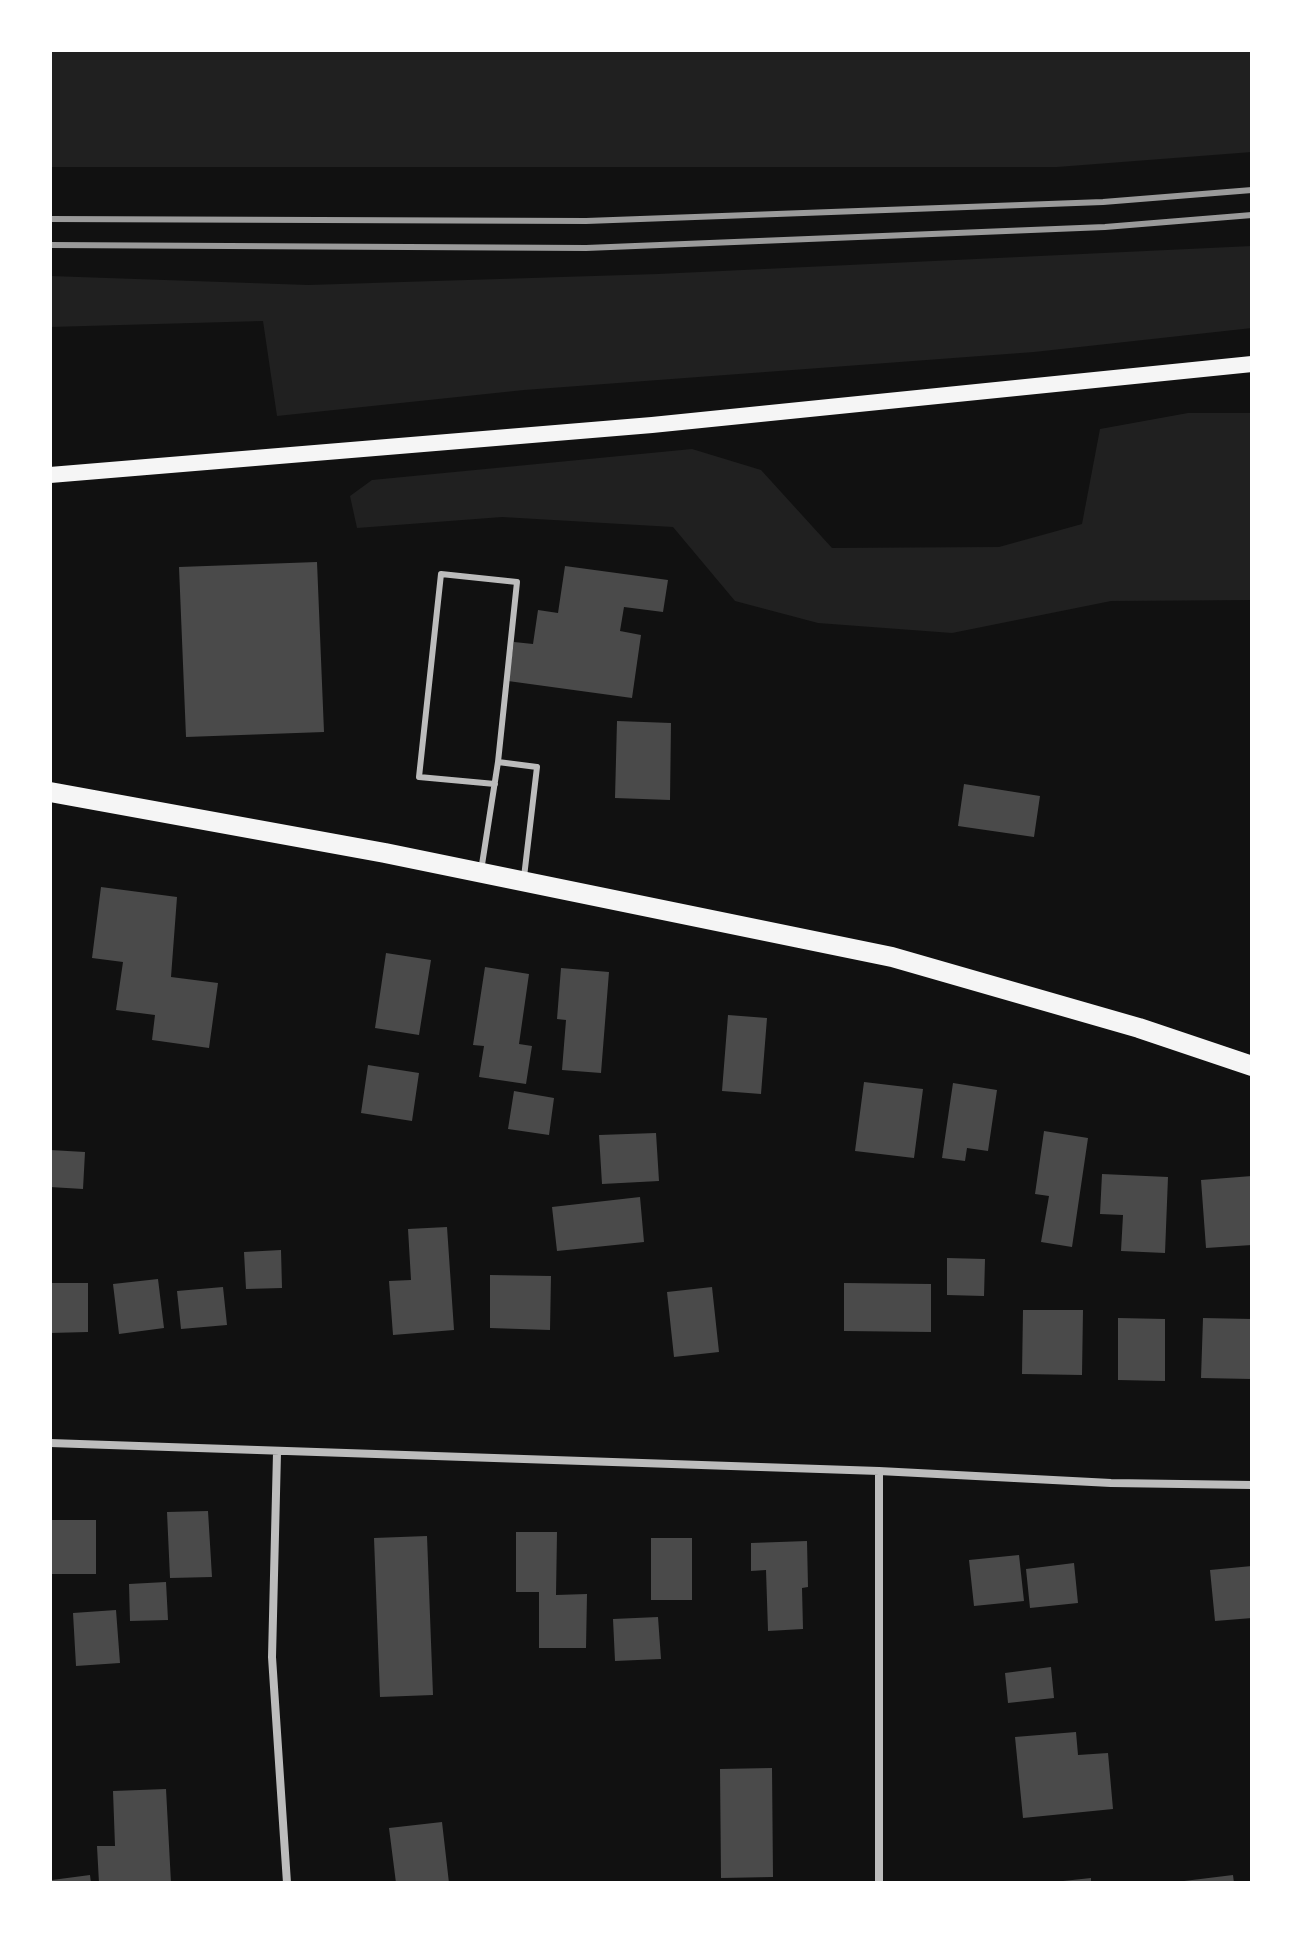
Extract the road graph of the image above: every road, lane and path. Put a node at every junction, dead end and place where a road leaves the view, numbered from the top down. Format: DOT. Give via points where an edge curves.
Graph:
graph roads {
  1 [pos="1252,364"];
  2 [pos="50,475"];
  3 [pos="498,762"];
  4 [pos="495,784"];
  5 [pos="50,792"];
  6 [pos="481,874"];
  7 [pos="524,882"];
  8 [pos="1252,1066"];
  9 [pos="50,1443"];
  10 [pos="277,1453"];
  11 [pos="879,1471"];
  12 [pos="1252,1485"];
  13 [pos="287,1883"];
  14 [pos="879,1883"];
  1 -- 2 [label="main road" via="652,425"];
  3 -- 4 [label="lane"];
  3 -- 4 [label="lane" via="517,582 441,574 419,777"];
  3 -- 7 [label="lane" via="537,767"];
  4 -- 6 [label="lane"];
  5 -- 6 [label="main road"];
  6 -- 7 [label="main road"];
  7 -- 8 [label="main road" via="892,957"];
  9 -- 10 [label="street"];
  10 -- 11 [label="street"];
  10 -- 13 [label="street" via="272,1657"];
  11 -- 12 [label="street"];
  11 -- 14 [label="street"];
}
